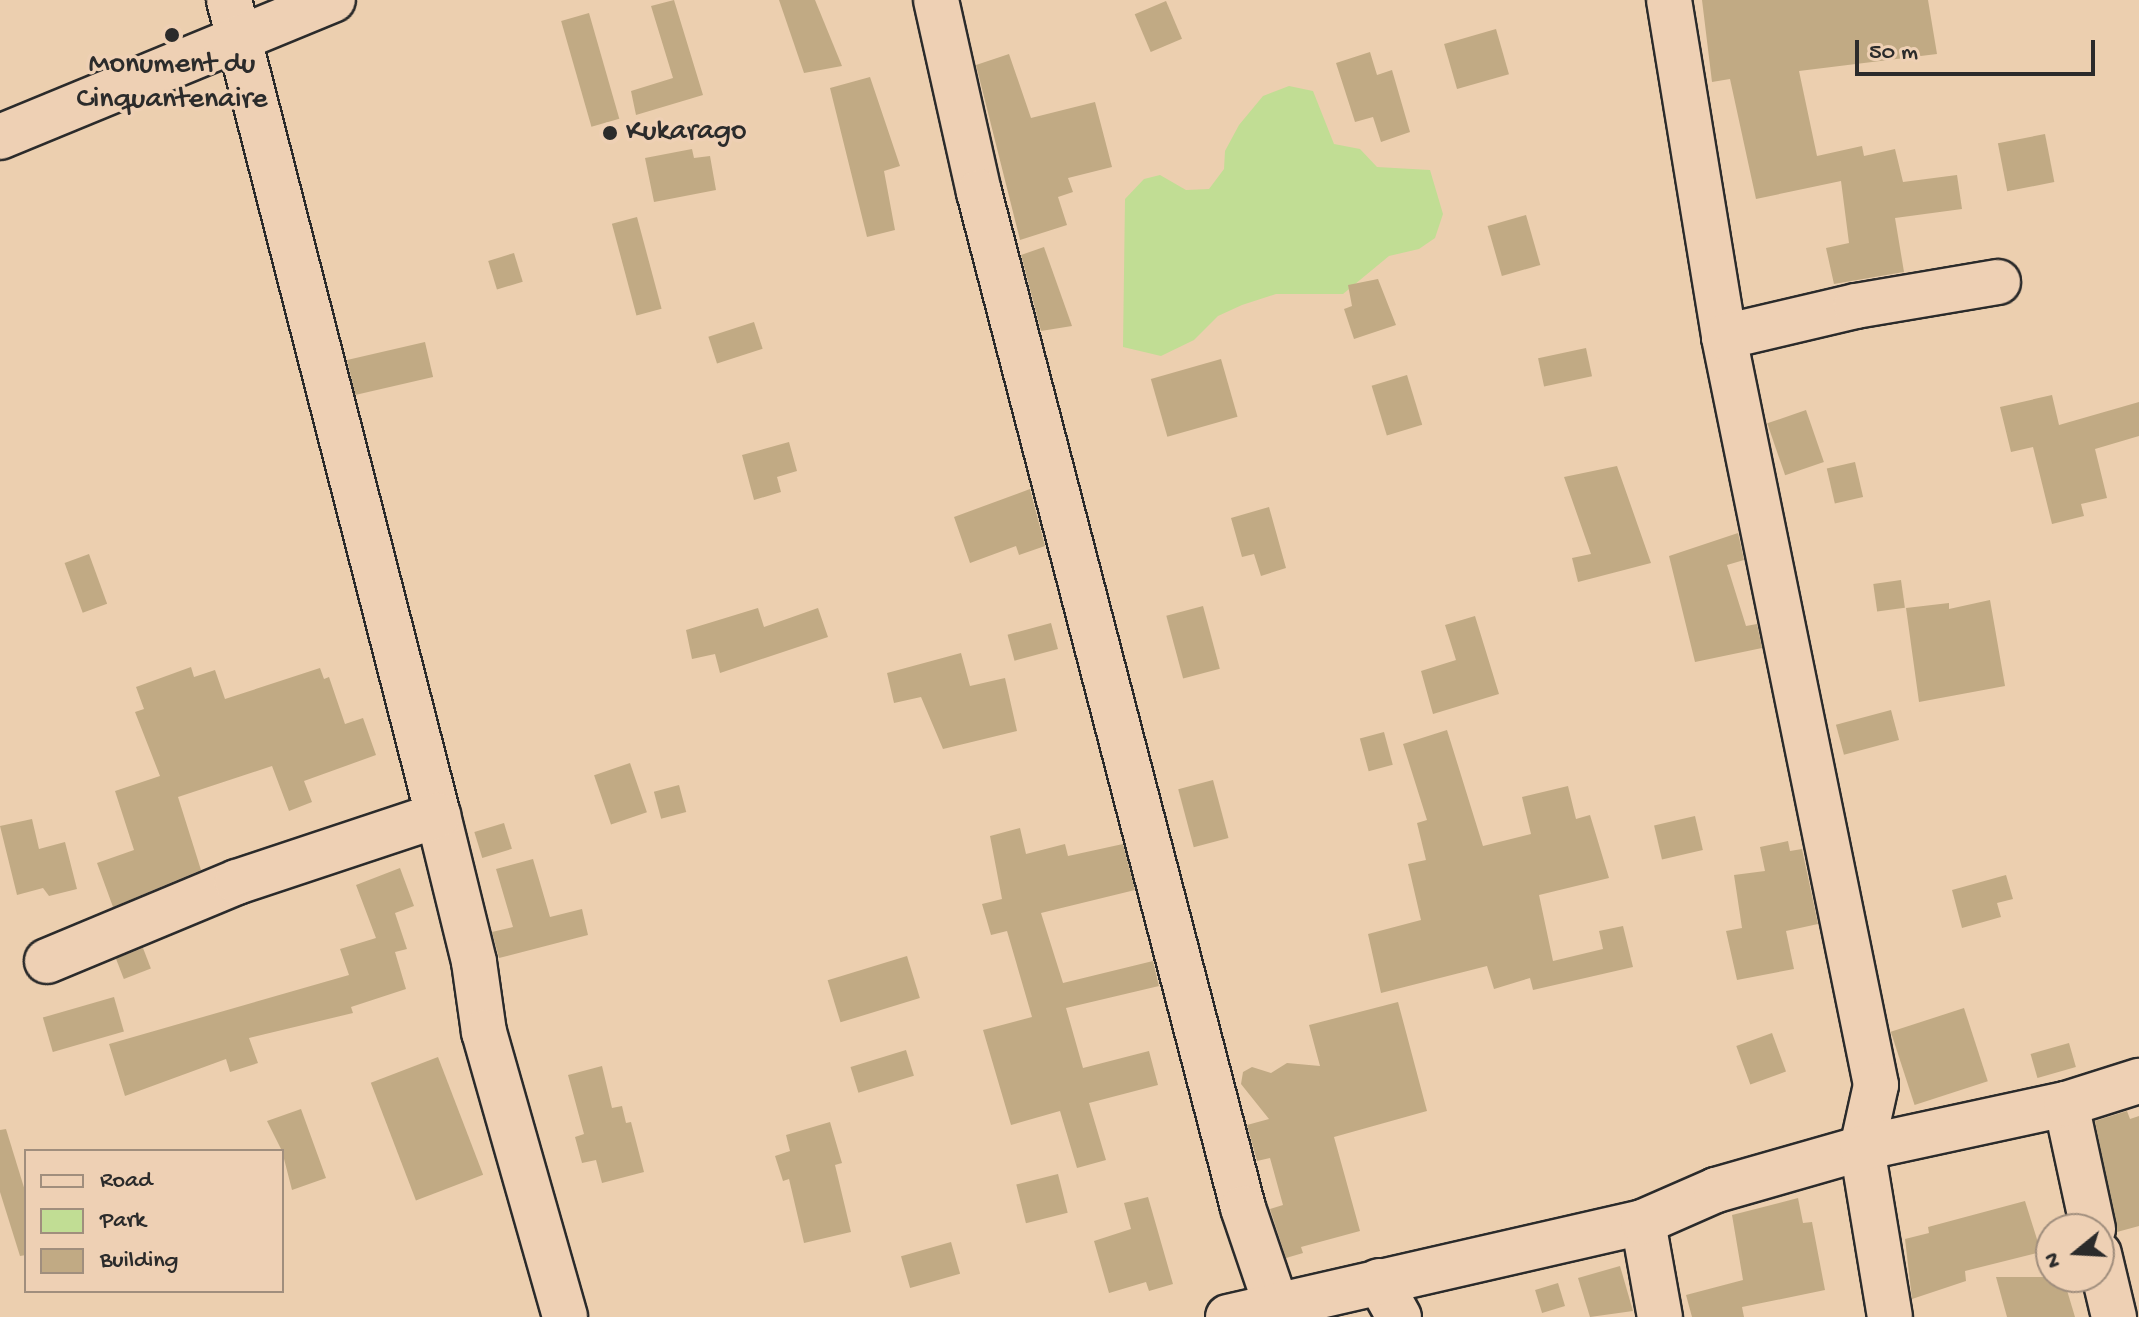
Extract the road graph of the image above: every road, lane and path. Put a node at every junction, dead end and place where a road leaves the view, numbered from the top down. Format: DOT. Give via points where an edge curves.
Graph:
graph roads {
  1 [pos="333,0"];
  2 [pos="936,0"];
  3 [pos="1669,0"];
  4 [pos="234,20"];
  5 [pos="0,137"];
  6 [pos="1998,282"];
  7 [pos="1724,337"];
  8 [pos="438,815"];
  9 [pos="47,961"];
  10 [pos="2139,1081"];
  11 [pos="2066,1104"];
  12 [pos="1862,1148"];
  13 [pos="2090,1213"];
  14 [pos="1643,1222"];
  15 [pos="2108,1293"];
  16 [pos="1389,1299"];
  17 [pos="1276,1305"];
  18 [pos="565,1317"];
  19 [pos="1228,1317"];
  20 [pos="1660,1317"];
  21 [pos="1890,1317"];
  22 [pos="2114,1317"];
  1 -- 4 [label="street"];
  2 -- 17 [label="street" via="979,192 1243,1208"];
  3 -- 7 [label="street"];
  4 -- 5 [label="street"];
  4 -- 8 [label="street"];
  6 -- 7 [label="street" via="1856,306"];
  7 -- 12 [label="street" via="1876,1085"];
  8 -- 9 [label="street" via="237,882"];
  8 -- 18 [label="street" via="474,962 484,1032"];
  10 -- 11 [label="street"];
  11 -- 12 [label="street"];
  11 -- 13 [label="street"];
  12 -- 14 [label="street" via="1716,1190"];
  12 -- 21 [label="street"];
  14 -- 16 [label="street"];
  14 -- 20 [label="street"];
  15 -- 22 [label="street"];
  16 -- 17 [label="street"];
  17 -- 19 [label="street"];
}
